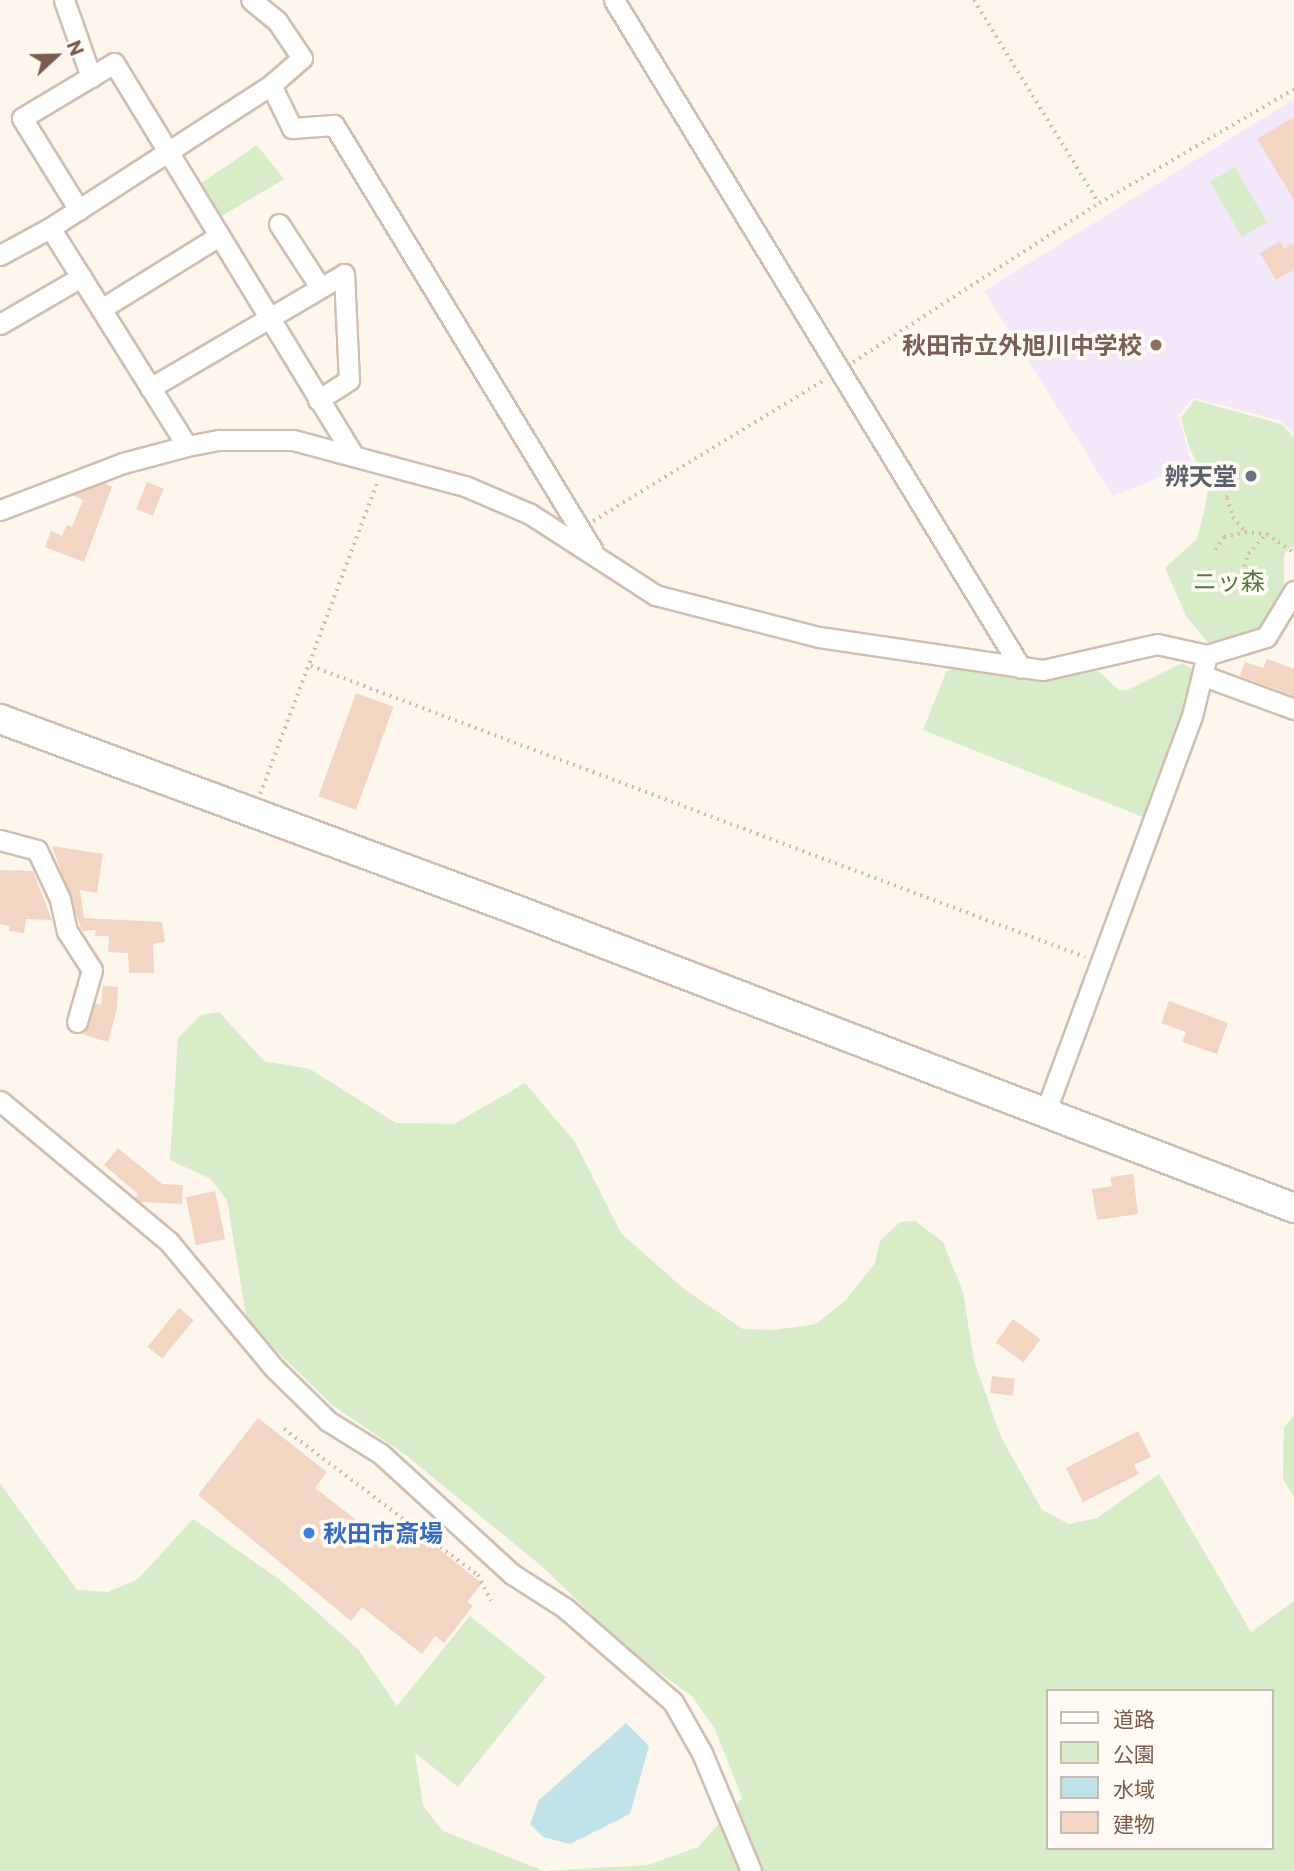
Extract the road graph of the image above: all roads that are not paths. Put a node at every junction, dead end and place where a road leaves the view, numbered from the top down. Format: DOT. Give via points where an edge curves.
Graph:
graph roads {
  1 [pos="64,0"];
  2 [pos="251,0"];
  3 [pos="614,0"];
  4 [pos="92,77"];
  5 [pos="271,85"];
  6 [pos="167,155"];
  7 [pos="79,210"];
  8 [pos="279,224"];
  9 [pos="50,228"];
  10 [pos="217,237"];
  11 [pos="0,255"];
  12 [pos="81,277"];
  13 [pos="320,287"];
  14 [pos="102,309"];
  15 [pos="266,317"];
  16 [pos="0,324"];
  17 [pos="150,388"];
  18 [pos="318,400"];
  19 [pos="187,446"];
  20 [pos="351,452"];
  21 [pos="0,510"];
  22 [pos="595,554"];
  23 [pos="1294,591"];
  24 [pos="1207,655"];
  25 [pos="1021,668"];
  26 [pos="1205,676"];
  27 [pos="1294,709"];
  28 [pos="0,719"];
  29 [pos="0,840"];
  30 [pos="77,1022"];
  31 [pos="0,1101"];
  32 [pos="1045,1113"];
  33 [pos="1294,1208"];
  34 [pos="751,1871"];
  1 -- 4 [label="street"];
  2 -- 5 [label="street" via="277,21 302,58"];
  3 -- 25 [label="street"];
  4 -- 6 [label="street" via="114,64"];
  4 -- 7 [label="street" via="22,118"];
  5 -- 6 [label="street"];
  5 -- 22 [label="street" via="292,128 334,125"];
  6 -- 7 [label="street"];
  6 -- 10 [label="street"];
  7 -- 9 [label="street"];
  8 -- 13 [label="street"];
  9 -- 11 [label="street"];
  9 -- 12 [label="street"];
  10 -- 14 [label="street"];
  10 -- 15 [label="street"];
  12 -- 14 [label="street"];
  12 -- 16 [label="street"];
  13 -- 15 [label="street"];
  13 -- 18 [label="street" via="344,274 349,380"];
  14 -- 17 [label="street"];
  15 -- 17 [label="street"];
  15 -- 18 [label="street"];
  17 -- 19 [label="street"];
  18 -- 20 [label="street"];
  19 -- 20 [label="street" via="219,440 292,440"];
  19 -- 21 [label="street" via="123,463"];
  20 -- 22 [label="street" via="465,485 530,514"];
  22 -- 25 [label="street" via="655,595 819,637"];
  23 -- 24 [label="street" via="1266,637"];
  24 -- 25 [label="street" via="1157,644 1067,666"];
  24 -- 26 [label="street"];
  26 -- 27 [label="street"];
  26 -- 32 [label="street"];
  28 -- 32 [label="street" via="514,909"];
  29 -- 30 [label="street" via="37,850 60,898 67,931 92,970"];
  31 -- 34 [label="street" via="169,1241 274,1368 328,1421 381,1454 512,1574 565,1608 673,1702 702,1753"];
  32 -- 33 [label="street"];
}
